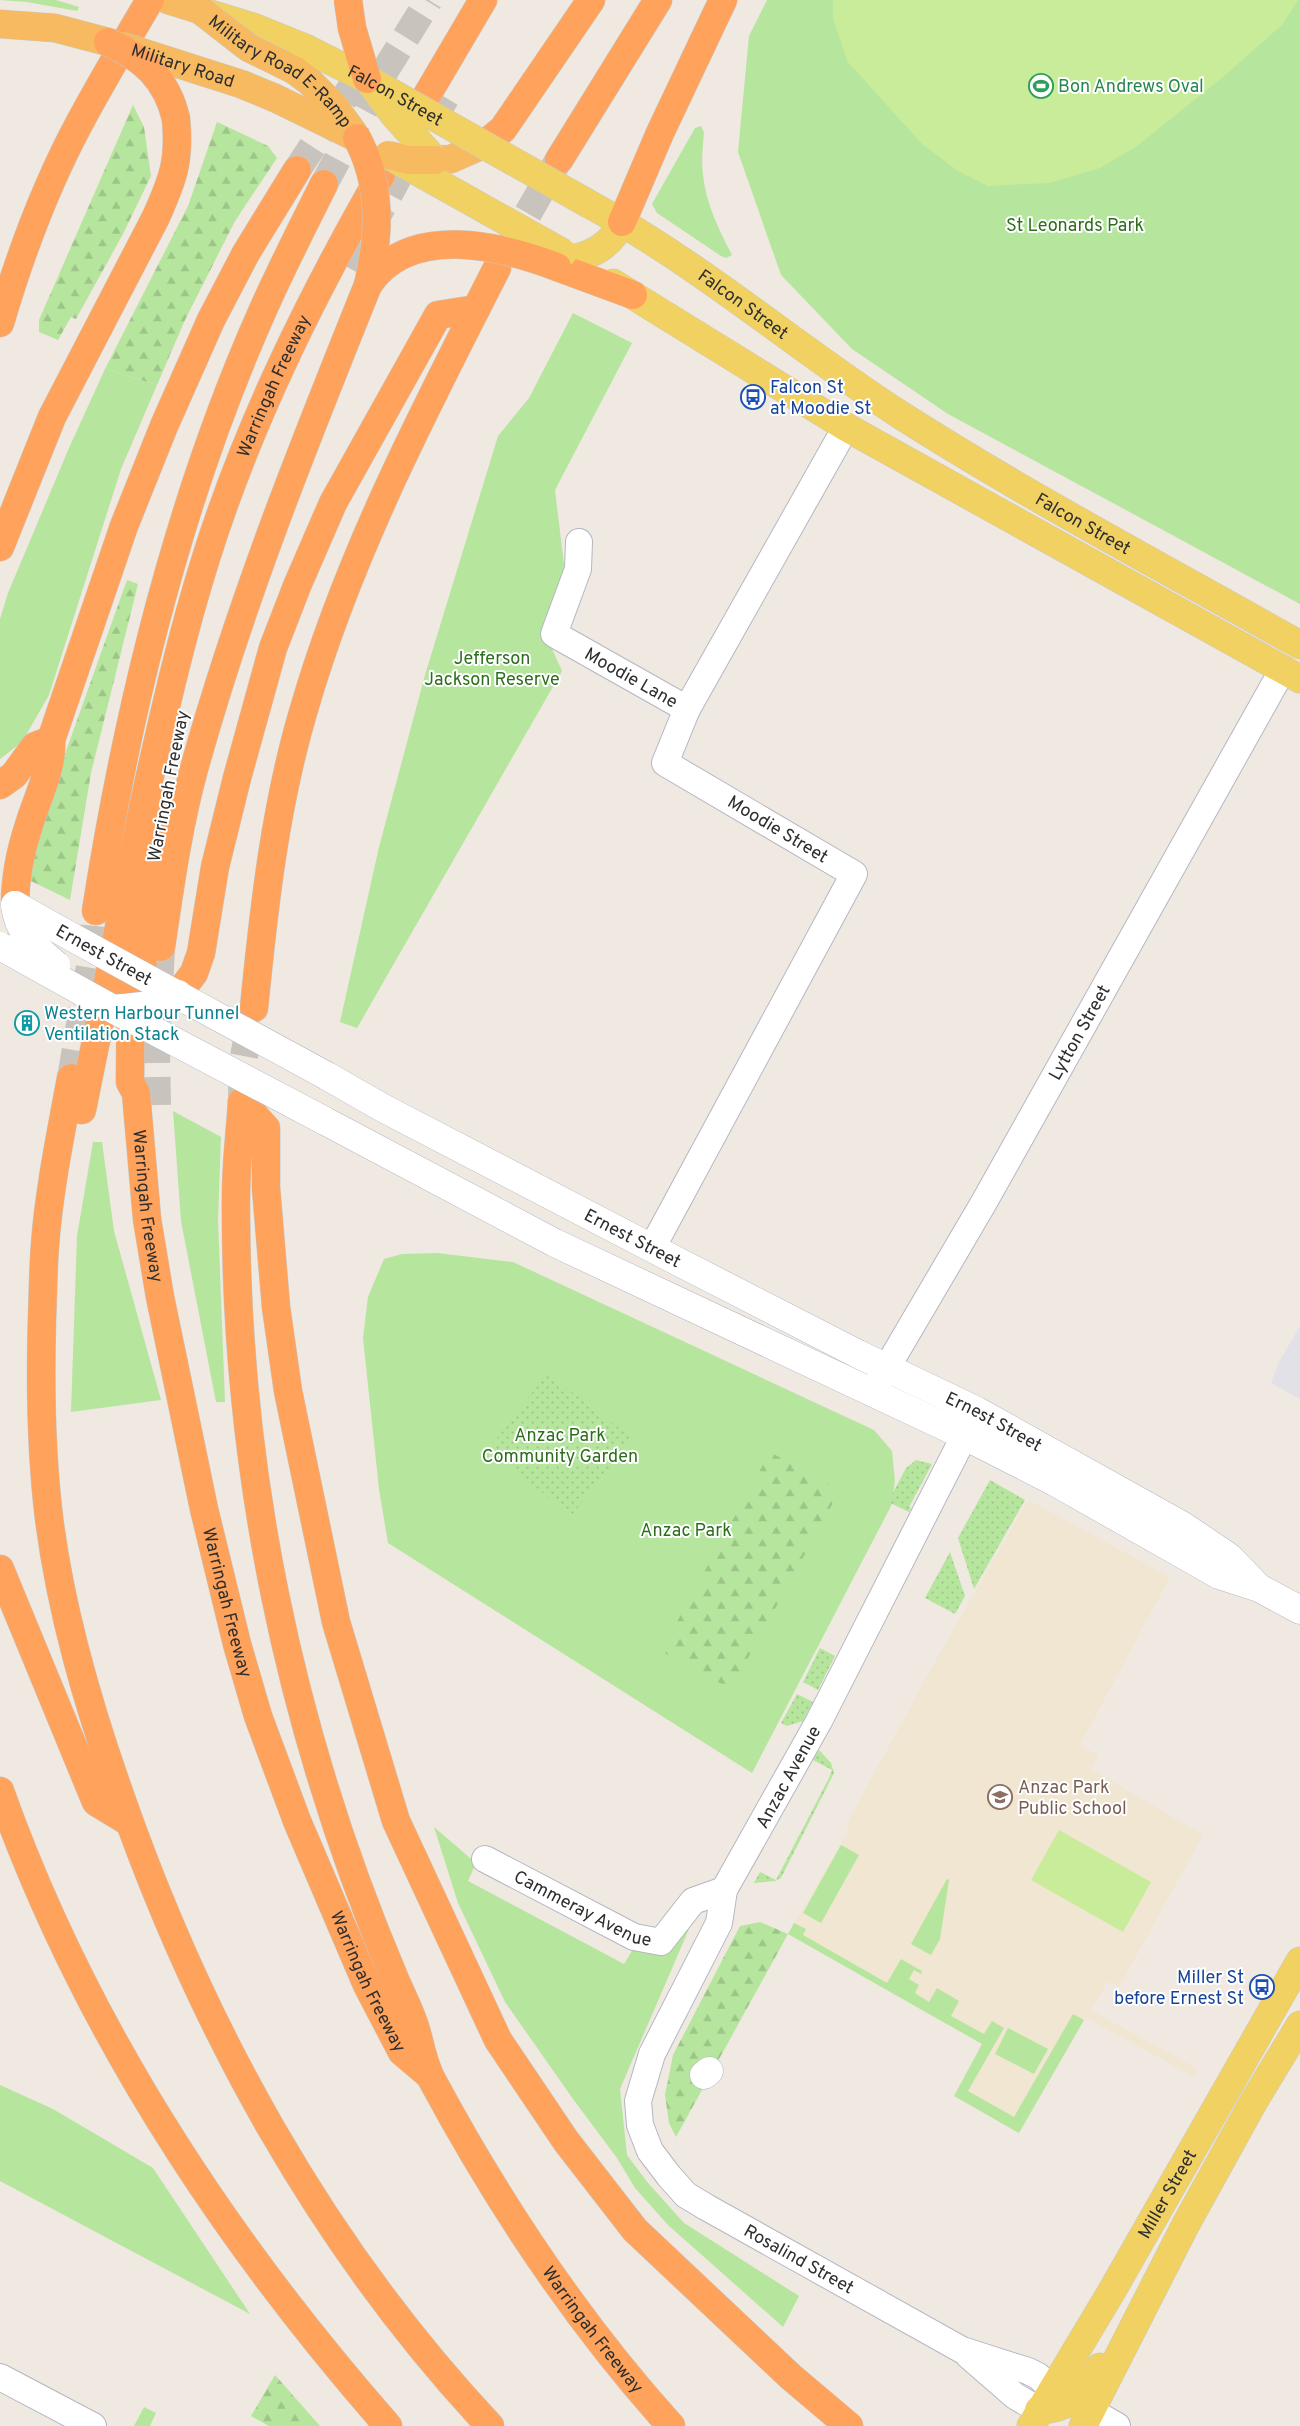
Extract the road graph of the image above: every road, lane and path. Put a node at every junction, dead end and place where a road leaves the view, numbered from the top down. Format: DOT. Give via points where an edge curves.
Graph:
graph roads {
  1 [pos="150,0"];
  2 [pos="168,0"];
  3 [pos="348,0"];
  4 [pos="483,0"];
  5 [pos="504,0"];
  6 [pos="591,0"];
  7 [pos="658,0"];
  8 [pos="724,0"];
  9 [pos="200,10"];
  10 [pos="0,24"];
  11 [pos="108,42"];
  12 [pos="367,79"];
  13 [pos="450,90"];
  14 [pos="357,138"];
  15 [pos="485,144"];
  16 [pos="388,155"];
  17 [pos="435,160"];
  18 [pos="559,160"];
  19 [pos="297,170"];
  20 [pos="324,184"];
  21 [pos="478,204"];
  22 [pos="622,222"];
  23 [pos="564,260"];
  24 [pos="497,268"];
  25 [pos="358,277"];
  26 [pos="633,295"];
  27 [pos="476,309"];
  28 [pos="0,323"];
  29 [pos="846,427"];
  30 [pos="579,542"];
  31 [pos="0,546"];
  32 [pos="1300,645"];
  33 [pos="1291,674"];
  34 [pos="687,709"];
  35 [pos="53,733"];
  36 [pos="0,785"];
  37 [pos="144,805"];
  38 [pos="7,901"];
  39 [pos="96,911"];
  40 [pos="0,946"];
  41 [pos="161,947"];
  42 [pos="178,994"];
  43 [pos="103,1003"];
  44 [pos="254,1008"];
  45 [pos="70,1078"];
  46 [pos="146,1099"];
  47 [pos="45,1244"];
  48 [pos="652,1248"];
  49 [pos="886,1367"];
  50 [pos="872,1393"];
  51 [pos="977,1411"];
  52 [pos="963,1435"];
  53 [pos="0,1569"];
  54 [pos="1259,1588"];
  55 [pos="1300,1610"];
  56 [pos="0,1791"];
  57 [pos="129,1822"];
  58 [pos="485,1859"];
  59 [pos="724,1890"];
  60 [pos="1300,1961"];
  61 [pos="1300,2025"];
  62 [pos="430,2075"];
  63 [pos="650,2151"];
  64 [pos="1129,2337"];
  65 [pos="0,2377"];
  66 [pos="1046,2412"];
  67 [pos="380,2417"];
  68 [pos="1087,2419"];
  69 [pos="93,2426"];
  70 [pos="395,2426"];
  71 [pos="490,2426"];
  72 [pos="671,2426"];
  73 [pos="849,2426"];
  74 [pos="1117,2426"];
  1 -- 28 [label="highway" via="79,123 47,193"];
  2 -- 9 [label="highway, Falcon Street"];
  3 -- 12 [label="highway, bridge" via="352,28"];
  4 -- 37 [label="highway, Warringah Freeway" via="340,247 263,406 206,558 172,673"];
  5 -- 13 [label="highway"];
  6 -- 15 [label="highway" via="503,129"];
  7 -- 18 [label="highway"];
  8 -- 22 [label="highway" via="660,133"];
  9 -- 12 [label="main road, Falcon Street, bridge" via="305,48"];
  9 -- 14 [label="highway, Military Road E-Ramp, bridge" via="249,48 309,81 334,106"];
  10 -- 11 [label="highway, Military Road" via="42,26"];
  11 -- 14 [label="highway, Military Road, bridge" via="241,84"];
  11 -- 31 [label="highway, bridge" via="136,56 155,72 166,90 176,119 177,159 170,186 156,217 52,417"];
  12 -- 15 [label="main road, Falcon Street, bridge"];
  12 -- 17 [label="main road, bridge"];
  14 -- 16 [label="highway"];
  14 -- 25 [label="highway, bridge" via="369,165 376,199 376,247"];
  15 -- 17 [label="highway" via="456,157"];
  15 -- 22 [label="main road, Falcon Street, bridge"];
  16 -- 17 [label="highway, bridge" via="408,160"];
  16 -- 21 [label="main road, bridge"];
  17 -- 21 [label="main road, bridge"];
  19 -- 35 [label="highway" via="246,253 211,320 168,417 124,526"];
  20 -- 39 [label="highway, Warringah Freeway" via="262,312 206,456 178,544 125,745"];
  21 -- 23 [label="main road, bridge"];
  22 -- 23 [label="main road" via="611,240 592,254"];
  22 -- 32 [label="main road, Falcon Street" via="712,280 899,414 1056,508"];
  23 -- 25 [label="highway, bridge" via="463,244 443,245 396,258 380,269"];
  23 -- 26 [label="highway"];
  24 -- 27 [label="highway"];
  25 -- 41 [label="highway" via="302,448 237,628 194,770 177,845"];
  25 -- 46 [label="highway, Warringah Freeway" via="285,402 246,493 196,652 150,876 143,960 141,1084"];
  26 -- 29 [label="main road, Falcon Street"];
  27 -- 42 [label="highway" via="438,315 321,528 273,648 215,867 199,960 194,973"];
  27 -- 44 [label="highway" via="425,411 339,600 304,708 274,838"];
  29 -- 33 [label="main road, Falcon Street"];
  29 -- 34 [label="street, Moodie Street"];
  30 -- 34 [label="street, Moodie Lane" via="578,569 554,634"];
  33 -- 49 [label="street, Lytton Street"];
  34 -- 48 [label="street, Moodie Street" via="665,762 854,874"];
  35 -- 36 [label="highway" via="35,746 14,775"];
  35 -- 38 [label="highway" via="52,755"];
  37 -- 46 [label="highway, Warringah Freeway" via="131,955 130,1082"];
  37 -- 47 [label="highway, Warringah Freeway" via="73,1154 66,1205"];
  38 -- 42 [label="main road, Ernest Street, bridge"];
  38 -- 43 [label="main road, bridge" via="32,944"];
  40 -- 43 [label="main road, Ernest Street, bridge"];
  42 -- 43 [label="main road, bridge" via="152,1005"];
  42 -- 48 [label="main road, Ernest Street, bridge" via="383,1108"];
  43 -- 50 [label="main road, Ernest Street, bridge" via="555,1243"];
  45 -- 47 [label="highway, Warringah Freeway"];
  46 -- 62 [label="highway, Warringah Freeway" via="141,1140 147,1219 176,1378 237,1644 258,1716 296,1821 367,1985 402,2052"];
  47 -- 57 [label="highway, Warringah Freeway" via="40,1390 49,1518 66,1618 98,1734"];
  48 -- 49 [label="main road, Ernest Street"];
  49 -- 50 [label="street, Lytton Street"];
  49 -- 51 [label="main road, Ernest Street"];
  50 -- 52 [label="main road, Ernest Street"];
  51 -- 52 [label="street, Anzac Avenue"];
  51 -- 54 [label="main road, Ernest Street" via="1183,1526 1229,1557"];
  52 -- 54 [label="main road, Ernest Street" via="1055,1482 1219,1575"];
  52 -- 59 [label="street, Anzac Avenue" via="819,1721"];
  53 -- 57 [label="highway" via="96,1802"];
  54 -- 55 [label="main road, Ernest Street"];
  56 -- 67 [label="highway" via="43,1898 78,1972 122,2056 174,2144 247,2252"];
  57 -- 71 [label="highway, Warringah Freeway" via="188,1965 236,2065 307,2188 406,2330"];
  58 -- 59 [label="street, Cammeray Avenue" via="634,1937 661,1942 693,1901"];
  59 -- 63 [label="street, Anzac Avenue" via="719,1922 644,2076 638,2101 640,2125"];
  60 -- 66 [label="main road, Miller Street"];
  61 -- 64 [label="main road, Miller Street" via="1186,2224"];
  62 -- 72 [label="highway, Warringah Freeway" via="542,2261 592,2330"];
  62 -- 73 [label="highway, Warringah Freeway" via="420,2052 416,2028 383,1953 340,1837 290,1670 267,1560 248,1427 239,1327 236,1191 242,1102 266,1128 266,1188 288,1392 336,1622 400,1830 498,2040 566,2141 635,2230 791,2377"];
  63 -- 66 [label="street, Rosalind Street" via="686,2195 962,2350 1015,2396"];
  64 -- 66 [label="main road" via="1107,2358 1076,2398"];
  64 -- 68 [label="main road, Miller Street"];
  65 -- 69 [label="street"];
  67 -- 70 [label="highway"];
  68 -- 74 [label="street"];
}
